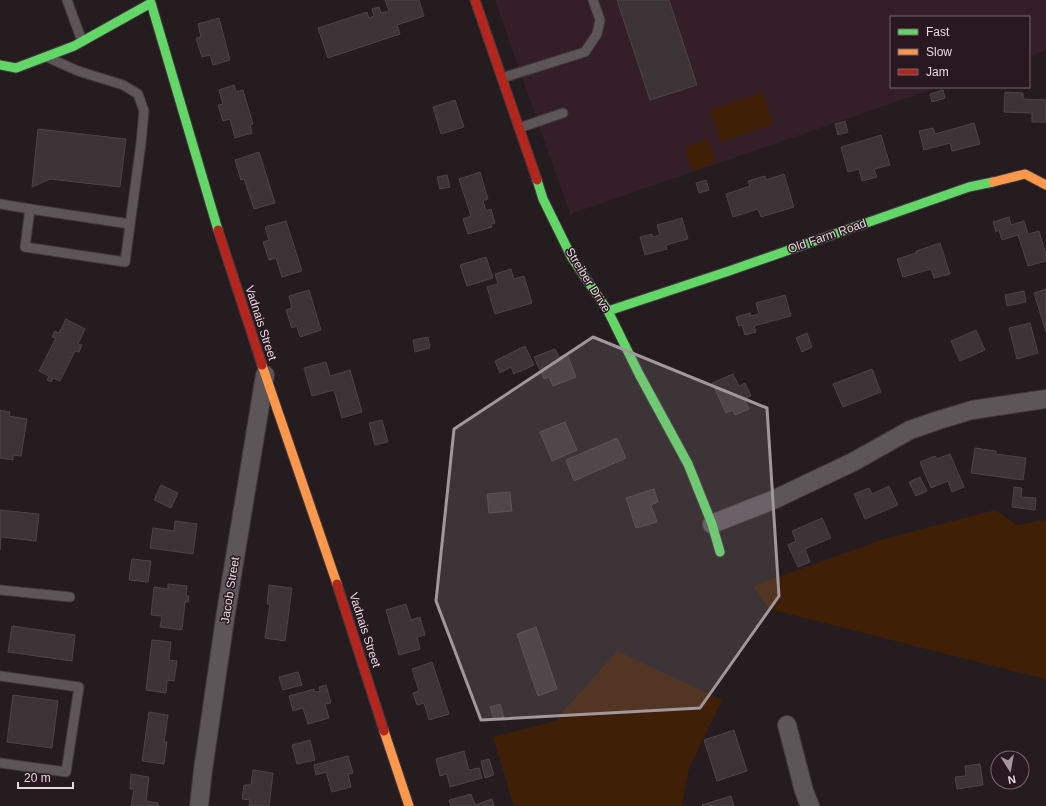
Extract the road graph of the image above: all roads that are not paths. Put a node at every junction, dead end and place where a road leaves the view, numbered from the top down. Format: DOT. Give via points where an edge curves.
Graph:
graph roads {
  1 [pos="67,0"];
  2 [pos="475,0"];
  3 [pos="592,0"];
  4 [pos="153,2"];
  5 [pos="82,42"];
  6 [pos="46,57"];
  7 [pos="0,65"];
  8 [pos="502,78"];
  9 [pos="563,113"];
  10 [pos="519,128"];
  11 [pos="1046,185"];
  12 [pos="0,204"];
  13 [pos="30,209"];
  14 [pos="130,224"];
  15 [pos="608,311"];
  16 [pos="265,375"];
  17 [pos="1046,399"];
  18 [pos="712,524"];
  19 [pos="720,552"];
  20 [pos="0,590"];
  21 [pos="70,597"];
  22 [pos="0,676"];
  23 [pos="787,725"];
  24 [pos="0,763"];
  25 [pos="199,806"];
  26 [pos="410,806"];
  27 [pos="810,806"];
  1 -- 5 [label="lane"];
  2 -- 8 [label="street, Streiber Drive"];
  3 -- 8 [label="lane" via="600,20 597,34 585,52"];
  4 -- 5 [label="street, Vadnais Street"];
  4 -- 16 [label="street, Vadnais Street" via="212,210"];
  5 -- 6 [label="street, Vadnais Street"];
  6 -- 7 [label="street, Vadnais Street" via="16,68"];
  6 -- 14 [label="lane" via="78,71 123,85 138,94 144,111"];
  8 -- 10 [label="street, Streiber Drive"];
  9 -- 10 [label="lane"];
  10 -- 15 [label="street, Streiber Drive" via="543,199 572,258"];
  11 -- 15 [label="street, Old Farm Road" via="1025,174 969,187"];
  12 -- 13 [label="lane"];
  13 -- 14 [label="lane"];
  13 -- 14 [label="lane" via="25,247 125,262"];
  15 -- 18 [label="street, Streiber Drive" via="688,464"];
  16 -- 25 [label="street, Jacob Street" via="226,612"];
  16 -- 26 [label="street, Vadnais Street"];
  17 -- 18 [label="street" via="972,410 910,430 853,462 773,500"];
  18 -- 19 [label="street, Streiber Drive"];
  20 -- 21 [label="lane"];
  22 -- 24 [label="lane" via="79,688 66,772"];
  23 -- 27 [label="street"];
}
